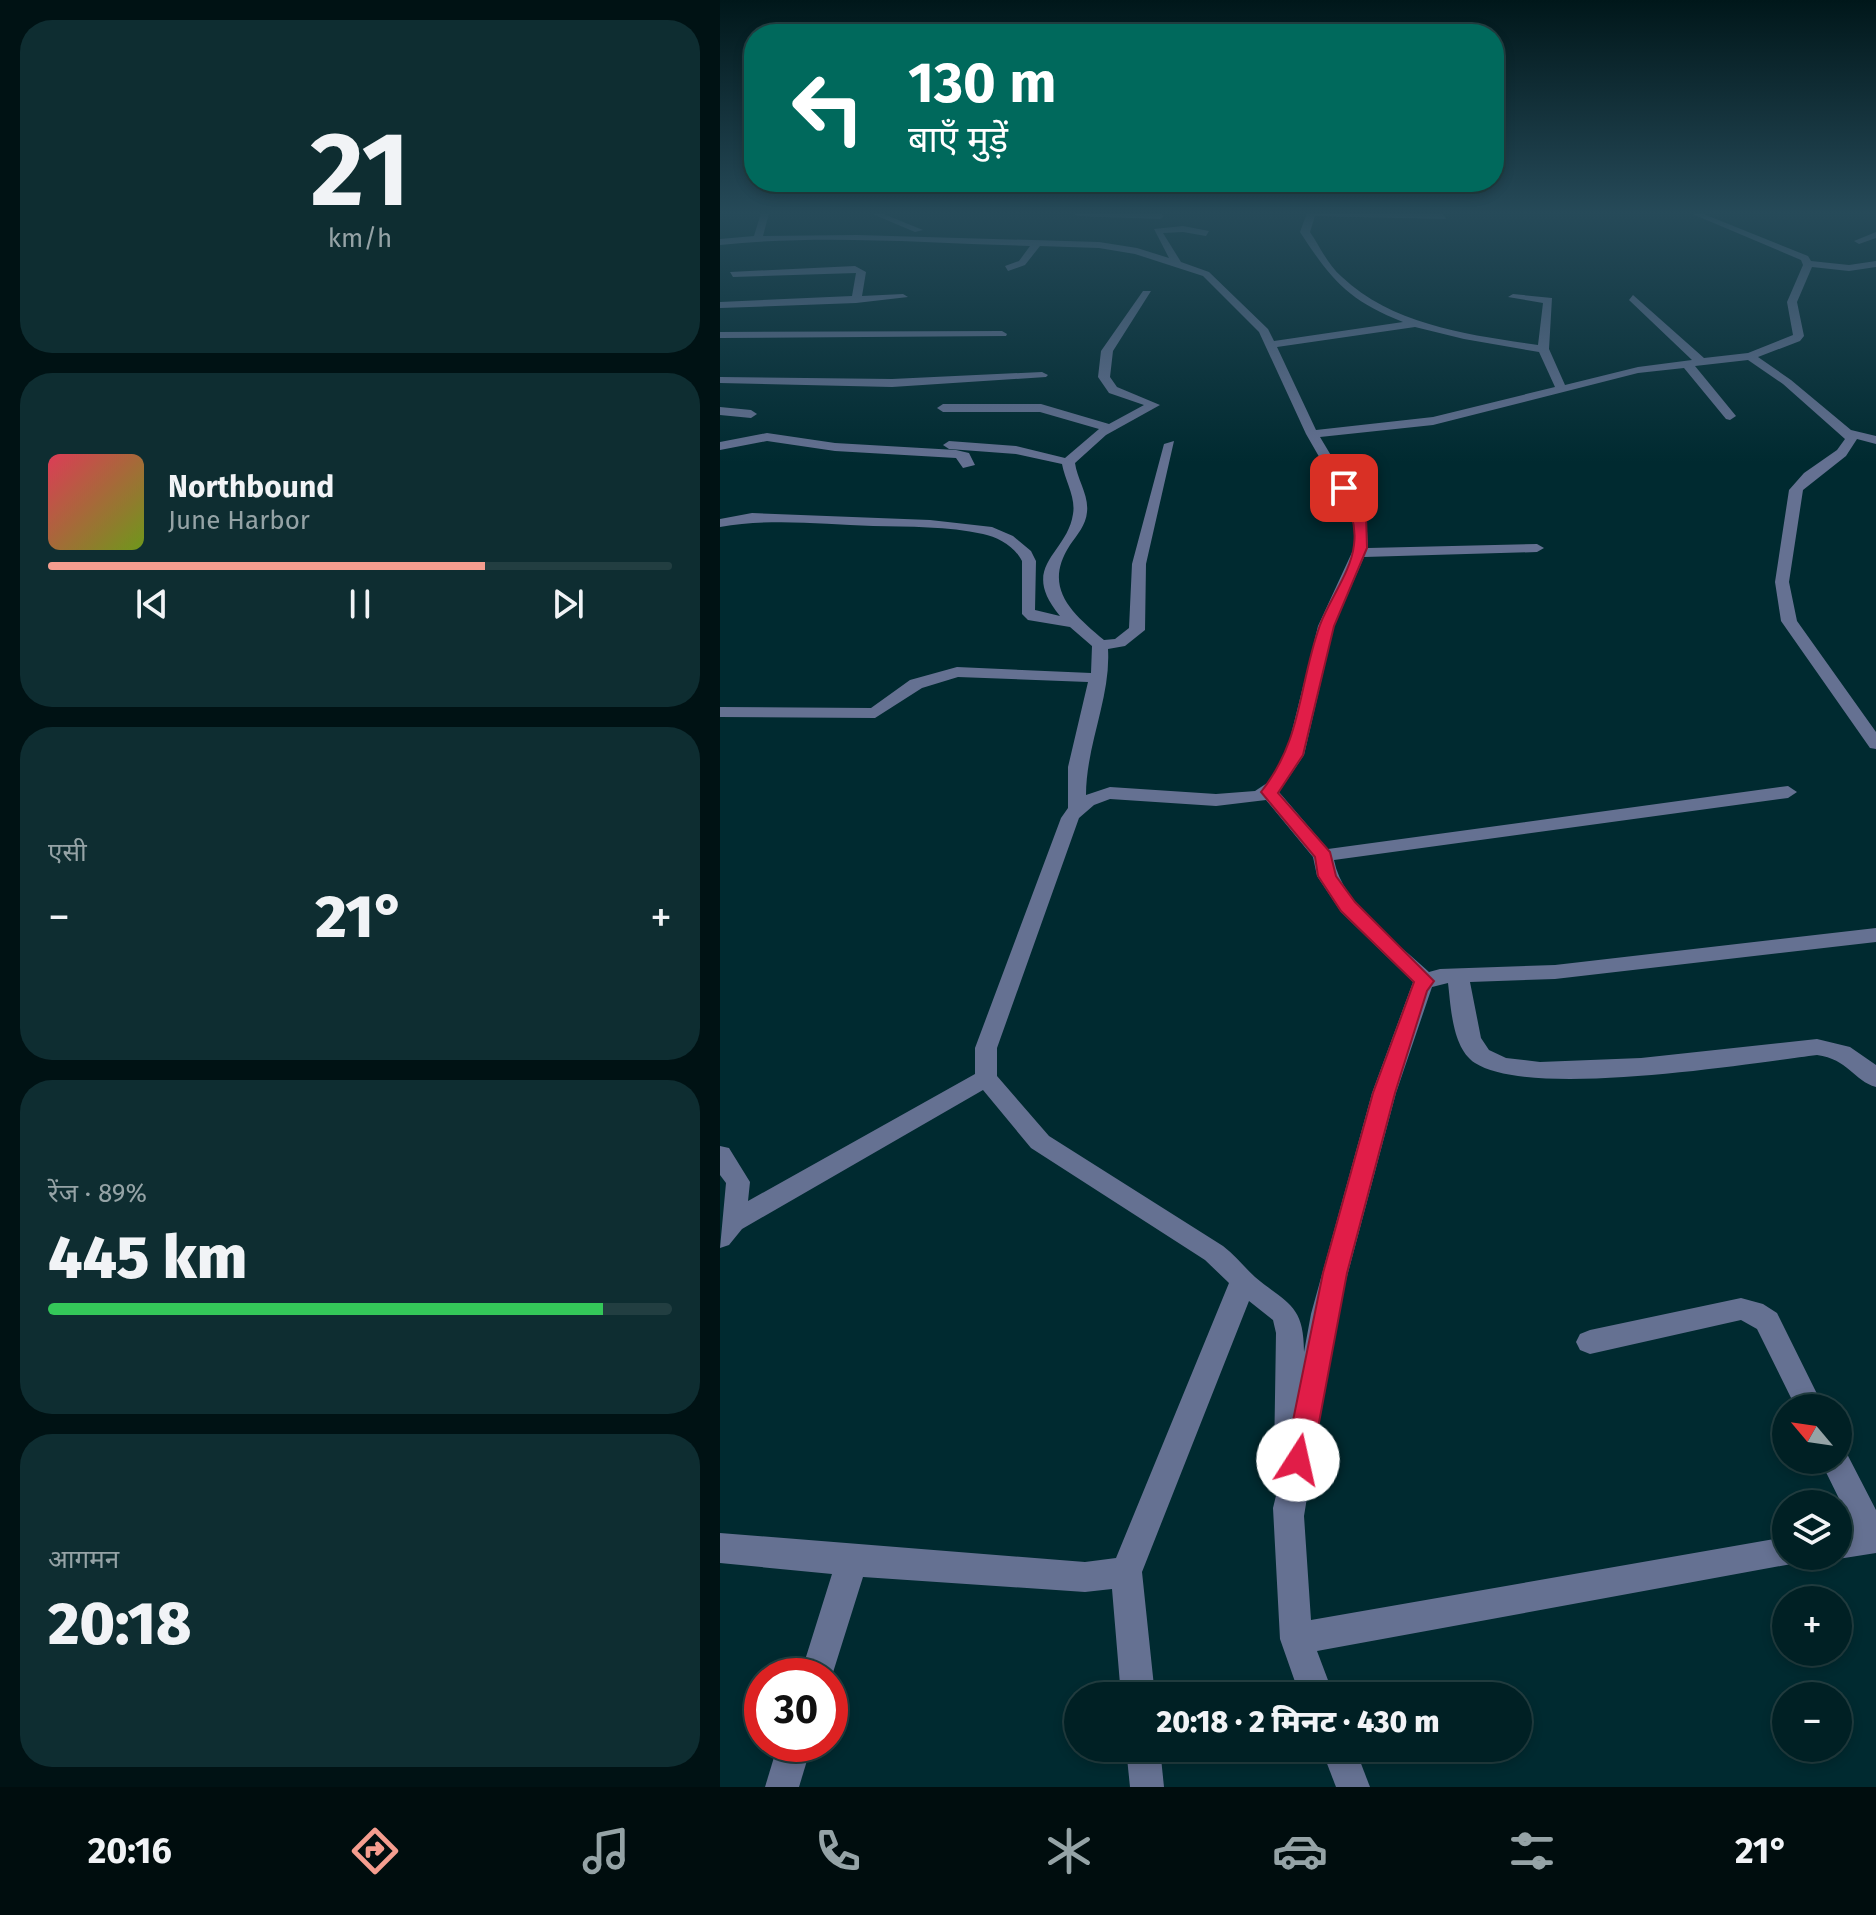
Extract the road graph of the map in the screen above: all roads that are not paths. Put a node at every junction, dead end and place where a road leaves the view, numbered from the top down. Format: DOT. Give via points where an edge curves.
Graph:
graph roads {
  1 [pos="857,296"];
  2 [pos="1145,296"];
  3 [pos="1230,296"];
  4 [pos="1360,296"];
  5 [pos="1794,296"];
  6 [pos="903,297"];
  7 [pos="1513,297"];
  8 [pos="1633,298"];
  9 [pos="856,300"];
  10 [pos="720,305"];
  11 [pos="741,319"];
  12 [pos="1416,324"];
  13 [pos="1002,334"];
  14 [pos="720,335"];
  15 [pos="1271,345"];
  16 [pos="1543,349"];
  17 [pos="1750,356"];
  18 [pos="1702,363"];
  19 [pos="1688,365"];
  20 [pos="1042,375"];
  21 [pos="720,380"];
  22 [pos="1561,388"];
  23 [pos="943,408"];
  24 [pos="720,411"];
  25 [pos="751,414"];
  26 [pos="1730,416"];
  27 [pos="1111,428"];
  28 [pos="1312,434"];
  29 [pos="1850,434"];
  30 [pos="874,438"];
  31 [pos="1876,440"];
  32 [pos="1170,444"];
  33 [pos="720,446"];
  34 [pos="1068,462"];
  35 [pos="968,465"];
  36 [pos="720,523"];
  37 [pos="1537,548"];
  38 [pos="1358,553"];
  39 [pos="1074,623"];
  40 [pos="1100,645"];
  41 [pos="1099,678"];
  42 [pos="720,712"];
  43 [pos="1876,744"];
  44 [pos="1269,792"];
  45 [pos="1788,792"];
  46 [pos="1077,809"];
  47 [pos="1323,856"];
  48 [pos="1876,935"];
  49 [pos="1458,975"];
  50 [pos="1425,981"];
  51 [pos="986,1078"];
  52 [pos="1876,1079"];
  53 [pos="720,1155"];
  54 [pos="726,1230"];
  55 [pos="1243,1282"];
  56 [pos="1590,1342"];
  57 [pos="1803,1394"];
  58 [pos="1842,1474"];
  59 [pos="1288,1519"];
  60 [pos="1875,1538"];
  61 [pos="1852,1542"];
  62 [pos="720,1548"];
  63 [pos="1772,1554"];
  64 [pos="852,1561"];
  65 [pos="1126,1572"];
  66 [pos="1296,1639"];
  67 [pos="822,1658"];
  68 [pos="1137,1682"];
  69 [pos="1312,1682"];
  70 [pos="790,1762"];
  71 [pos="1144,1762"];
  72 [pos="1343,1762"];
  73 [pos="782,1787"];
  74 [pos="1147,1787"];
  75 [pos="1353,1787"];
  1 -- 9 [label="street"];
  2 -- 27 [label="street" via="1107,351 1104,377 1113,390 1154,405"];
  3 -- 15 [label="street"];
  4 -- 12 [label="street"];
  5 -- 17 [label="street" via="1799,336"];
  6 -- 9 [label="street"];
  7 -- 16 [label="street" via="1548,300"];
  8 -- 18 [label="street"];
  9 -- 11 [label="street"];
  10 -- 11 [label="street"];
  11 -- 13 [label="street"];
  11 -- 14 [label="street"];
  12 -- 15 [label="street"];
  12 -- 16 [label="street" via="1446,334"];
  15 -- 28 [label="street"];
  16 -- 22 [label="street"];
  17 -- 18 [label="street"];
  17 -- 29 [label="street"];
  18 -- 19 [label="street"];
  19 -- 22 [label="street"];
  19 -- 26 [label="street"];
  20 -- 21 [label="street" via="892,383"];
  22 -- 28 [label="street" via="1433,421"];
  23 -- 27 [label="street" via="1041,408"];
  24 -- 25 [label="street"];
  27 -- 34 [label="street"];
  28 -- 38 [label="street" via="1359,514"];
  29 -- 31 [label="street"];
  29 -- 43 [label="street" via="1846,448 1796,490 1782,582 1789,621"];
  30 -- 34 [label="street" via="992,447"];
  32 -- 40 [label="street" via="1139,564 1137,630 1130,639"];
  33 -- 35 [label="street" via="767,437 956,454"];
  34 -- 39 [label="street" via="1081,504 1079,519 1055,560 1050,583 1059,609"];
  36 -- 39 [label="street" via="752,517 987,530 1024,551 1029,561 1027,611 1033,617"];
  37 -- 38 [label="street"];
  38 -- 44 [label="street" via="1326,626 1295,755"];
  39 -- 40 [label="street"];
  40 -- 41 [label="street"];
  41 -- 42 [label="street" via="957,672 916,684 875,713"];
  41 -- 46 [label="street" via="1077,767"];
  44 -- 46 [label="street" via="1216,800 1110,793"];
  44 -- 47 [label="street"];
  45 -- 47 [label="street"];
  46 -- 51 [label="street" via="986,1048"];
  47 -- 50 [label="street" via="1327,876 1348,907"];
  48 -- 49 [label="street" via="1555,972"];
  49 -- 50 [label="street"];
  49 -- 52 [label="street" via="1470,1038 1480,1055 1501,1067 1558,1073 1817,1047 1848,1055"];
  50 -- 59 [label="street" via="1384,1093 1324,1314"];
  51 -- 54 [label="street"];
  51 -- 55 [label="street" via="1040,1142 1214,1253"];
  53 -- 54 [label="street" via="738,1182"];
  55 -- 59 [label="street" via="1285,1314 1290,1333"];
  55 -- 65 [label="street"];
  56 -- 57 [label="street" via="1741,1309 1754,1312 1767,1321"];
  58 -- 60 [label="street"];
  59 -- 66 [label="street"];
  60 -- 61 [label="street"];
  62 -- 64 [label="street"];
  63 -- 66 [label="street"];
  64 -- 65 [label="street" via="1085,1577"];
  64 -- 67 [label="street"];
  65 -- 68 [label="street"];
  66 -- 69 [label="street"];
  70 -- 73 [label="street"];
  71 -- 74 [label="street"];
  72 -- 75 [label="street"];
}
